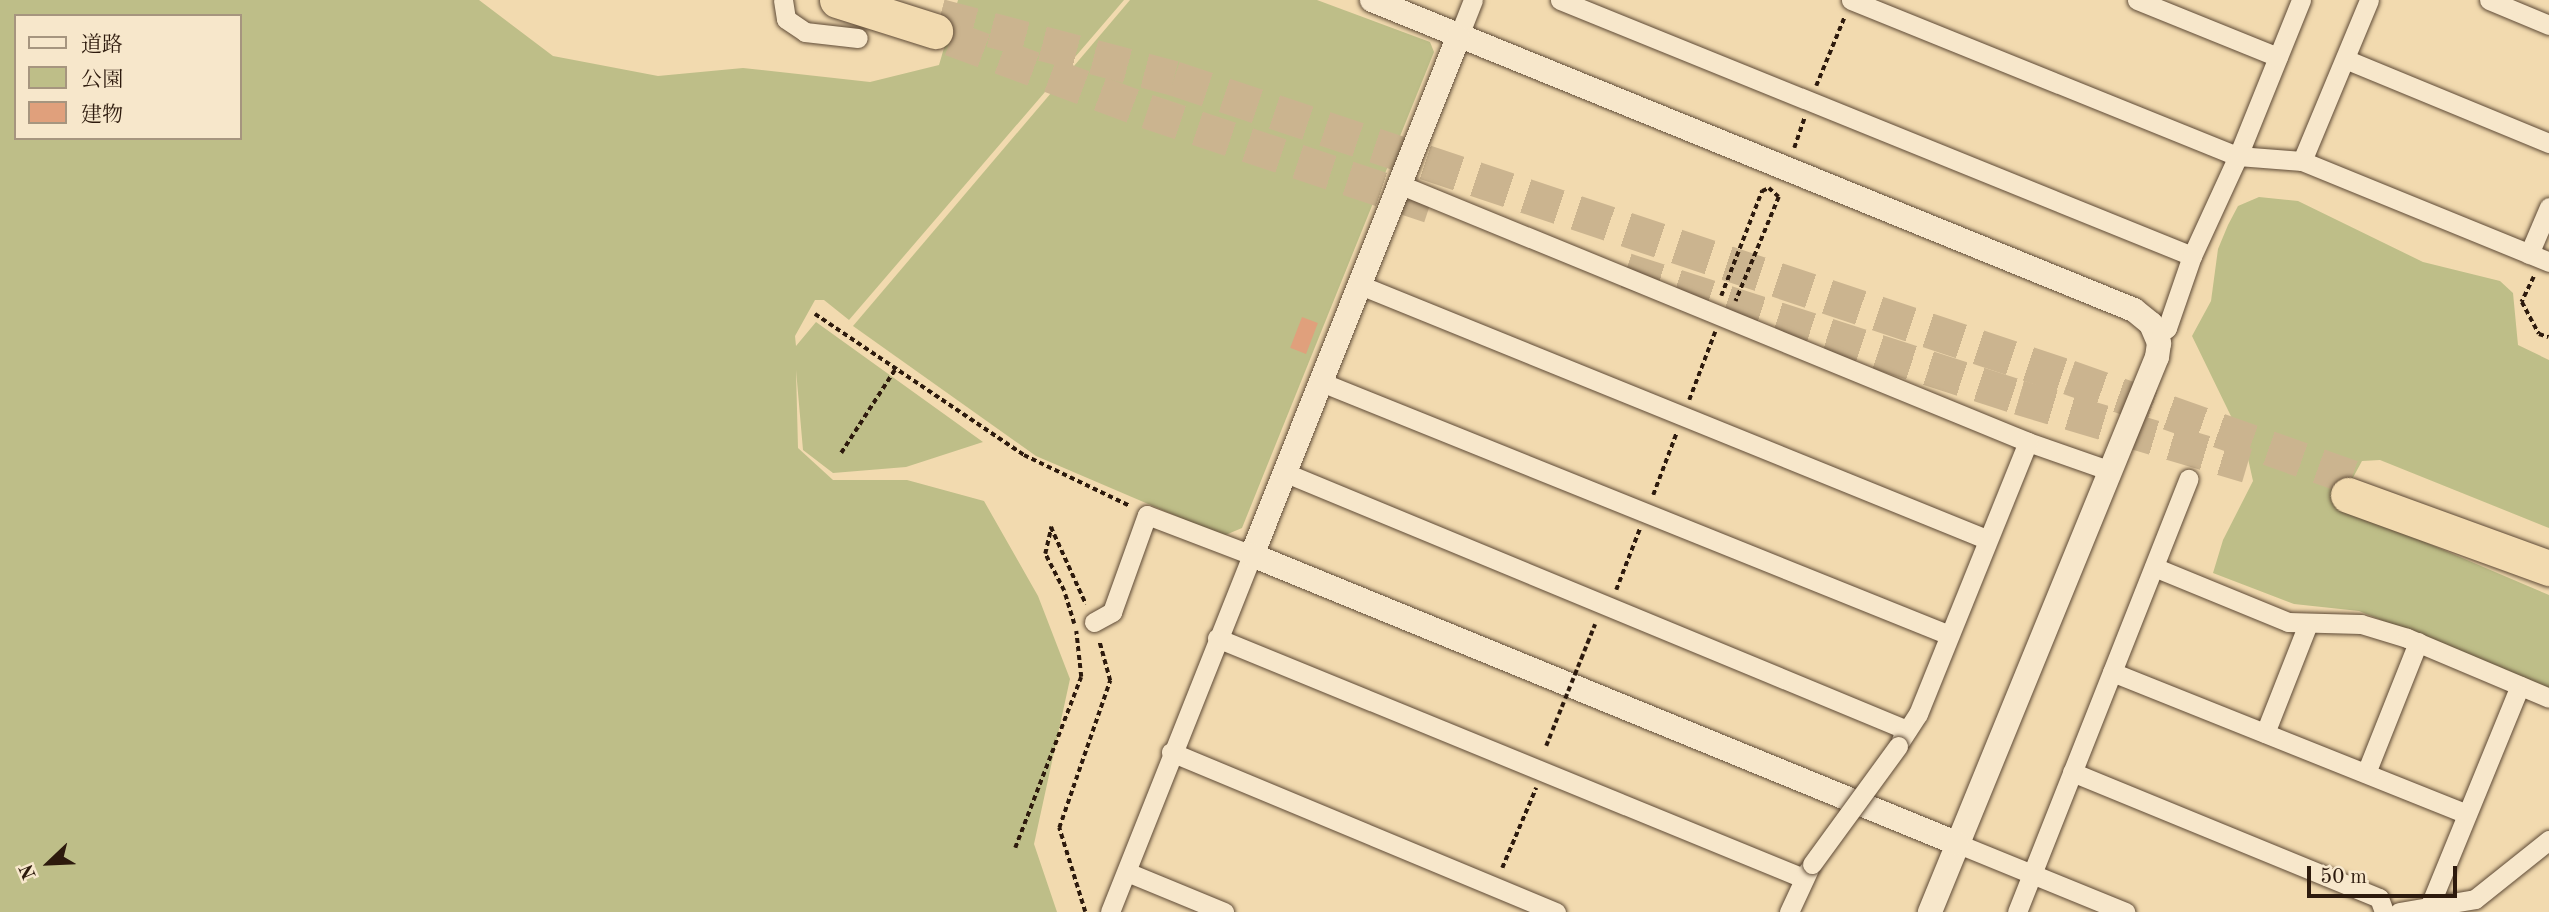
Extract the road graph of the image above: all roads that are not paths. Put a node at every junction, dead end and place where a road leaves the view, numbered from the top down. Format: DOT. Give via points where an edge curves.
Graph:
graph roads {
  1 [pos="783,0"];
  2 [pos="838,0"];
  3 [pos="889,0"];
  4 [pos="1372,0"];
  5 [pos="1473,0"];
  6 [pos="1560,0"];
  7 [pos="2137,0"];
  8 [pos="2301,0"];
  9 [pos="2369,0"];
  10 [pos="2491,0"];
  11 [pos="1849,6"];
  12 [pos="2549,25"];
  13 [pos="858,38"];
  14 [pos="1458,38"];
  15 [pos="2278,57"];
  16 [pos="2346,59"];
  17 [pos="2549,143"];
  18 [pos="2238,156"];
  19 [pos="2302,161"];
  20 [pos="1401,185"];
  21 [pos="2549,207"];
  22 [pos="2192,256"];
  23 [pos="2540,258"];
  24 [pos="1360,285"];
  25 [pos="2157,337"];
  26 [pos="1321,382"];
  27 [pos="2028,442"];
  28 [pos="2108,470"];
  29 [pos="1286,473"];
  30 [pos="2189,479"];
  31 [pos="1986,539"];
  32 [pos="2549,548"];
  33 [pos="1252,555"];
  34 [pos="2154,567"];
  35 [pos="2549,568"];
  36 [pos="1094,622"];
  37 [pos="2308,624"];
  38 [pos="1947,634"];
  39 [pos="1217,638"];
  40 [pos="2418,642"];
  41 [pos="2112,672"];
  42 [pos="2520,686"];
  43 [pos="2549,698"];
  44 [pos="2265,733"];
  45 [pos="1902,738"];
  46 [pos="1171,752"];
  47 [pos="2072,772"];
  48 [pos="2366,773"];
  49 [pos="2467,814"];
  50 [pos="2549,840"];
  51 [pos="1956,843"];
  52 [pos="1808,871"];
  53 [pos="1127,872"];
  54 [pos="2032,874"];
  55 [pos="2430,905"];
  56 [pos="1110,912"];
  57 [pos="1224,912"];
  58 [pos="1556,912"];
  59 [pos="1789,912"];
  60 [pos="1930,912"];
  61 [pos="2017,912"];
  62 [pos="2125,912"];
  63 [pos="2384,912"];
  64 [pos="2399,912"];
  1 -- 13 [label="street" via="786,19 804,32"];
  2 -- 3 [label="highway" via="937,24"];
  4 -- 14 [label="street"];
  5 -- 14 [label="street"];
  6 -- 22 [label="street"];
  7 -- 15 [label="street"];
  8 -- 15 [label="street"];
  9 -- 16 [label="street"];
  10 -- 12 [label="street"];
  11 -- 18 [label="street"];
  14 -- 20 [label="street"];
  14 -- 25 [label="street" via="2134,310 2147,319"];
  15 -- 18 [label="street"];
  16 -- 17 [label="street"];
  16 -- 19 [label="street"];
  18 -- 19 [label="street"];
  18 -- 22 [label="street"];
  19 -- 23 [label="street"];
  20 -- 24 [label="street"];
  20 -- 27 [label="street" via="1723,312"];
  21 -- 23 [label="street"];
  22 -- 25 [label="street" via="2167,328"];
  24 -- 26 [label="street"];
  24 -- 31 [label="street"];
  25 -- 28 [label="street" via="2157,357"];
  26 -- 29 [label="street"];
  26 -- 38 [label="street"];
  27 -- 28 [label="street"];
  27 -- 31 [label="street"];
  28 -- 51 [label="street"];
  29 -- 33 [label="street"];
  29 -- 45 [label="street" via="1609,606"];
  30 -- 34 [label="street"];
  31 -- 38 [label="street"];
  32 -- 35 [label="highway" via="2351,487"];
  33 -- 36 [label="street" via="1147,515 1112,612"];
  33 -- 39 [label="street"];
  33 -- 51 [label="street"];
  34 -- 37 [label="street" via="2288,622"];
  34 -- 41 [label="street"];
  37 -- 40 [label="street" via="2361,624"];
  37 -- 44 [label="street"];
  38 -- 45 [label="street" via="1918,714"];
  39 -- 46 [label="street"];
  39 -- 52 [label="street" via="1542,771"];
  40 -- 42 [label="street"];
  40 -- 48 [label="street"];
  41 -- 44 [label="street"];
  41 -- 47 [label="street"];
  42 -- 43 [label="street"];
  42 -- 49 [label="street"];
  44 -- 48 [label="street"];
  45 -- 52 [label="street, bridge"];
  46 -- 53 [label="street"];
  46 -- 58 [label="street"];
  47 -- 54 [label="street"];
  47 -- 63 [label="street" via="2379,898"];
  48 -- 49 [label="street"];
  49 -- 55 [label="street"];
  50 -- 55 [label="street" via="2475,899"];
  51 -- 54 [label="street"];
  51 -- 60 [label="street"];
  52 -- 59 [label="street"];
  53 -- 56 [label="street"];
  53 -- 57 [label="street"];
  54 -- 61 [label="street"];
  54 -- 62 [label="street"];
  55 -- 64 [label="street"];
}
